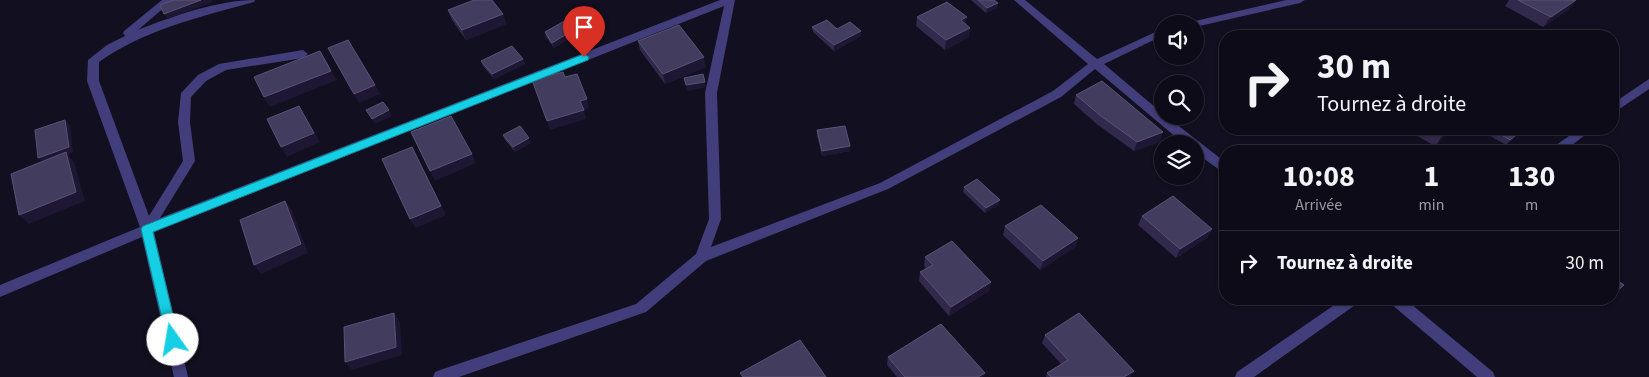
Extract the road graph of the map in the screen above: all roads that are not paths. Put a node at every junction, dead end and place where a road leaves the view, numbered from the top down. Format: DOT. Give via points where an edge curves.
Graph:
graph roads {
  1 [pos="168,0"];
  2 [pos="250,0"];
  3 [pos="1019,0"];
  4 [pos="1300,0"];
  5 [pos="1204,22"];
  6 [pos="1154,36"];
  7 [pos="109,48"];
  8 [pos="303,54"];
  9 [pos="1095,64"];
  10 [pos="1649,83"];
  11 [pos="1619,105"];
  12 [pos="1182,135"];
  13 [pos="1579,135"];
  14 [pos="1564,145"];
  15 [pos="1204,153"];
  16 [pos="1219,164"];
  17 [pos="147,229"];
  18 [pos="701,257"];
  19 [pos="0,291"];
  20 [pos="1344,305"];
  21 [pos="1401,305"];
  22 [pos="181,377"];
  23 [pos="440,377"];
  24 [pos="1242,377"];
  25 [pos="1488,377"];
  1 -- 7 [label="street"];
  2 -- 7 [label="street" via="146,30"];
  3 -- 9 [label="street"];
  4 -- 5 [label="street"];
  6 -- 9 [label="street"];
  7 -- 17 [label="street" via="94,60 93,81"];
  8 -- 17 [label="street" via="223,67 202,78 185,96 184,122 189,161"];
  9 -- 12 [label="street"];
  9 -- 18 [label="street" via="1057,94 884,186"];
  10 -- 11 [label="street"];
  13 -- 14 [label="street"];
  15 -- 16 [label="street"];
  17 -- 18 [label="street" via="730,0 711,93 715,219"];
  17 -- 19 [label="street"];
  17 -- 22 [label="street"];
  18 -- 23 [label="street" via="641,308"];
  20 -- 24 [label="street"];
  21 -- 25 [label="street"];
}
